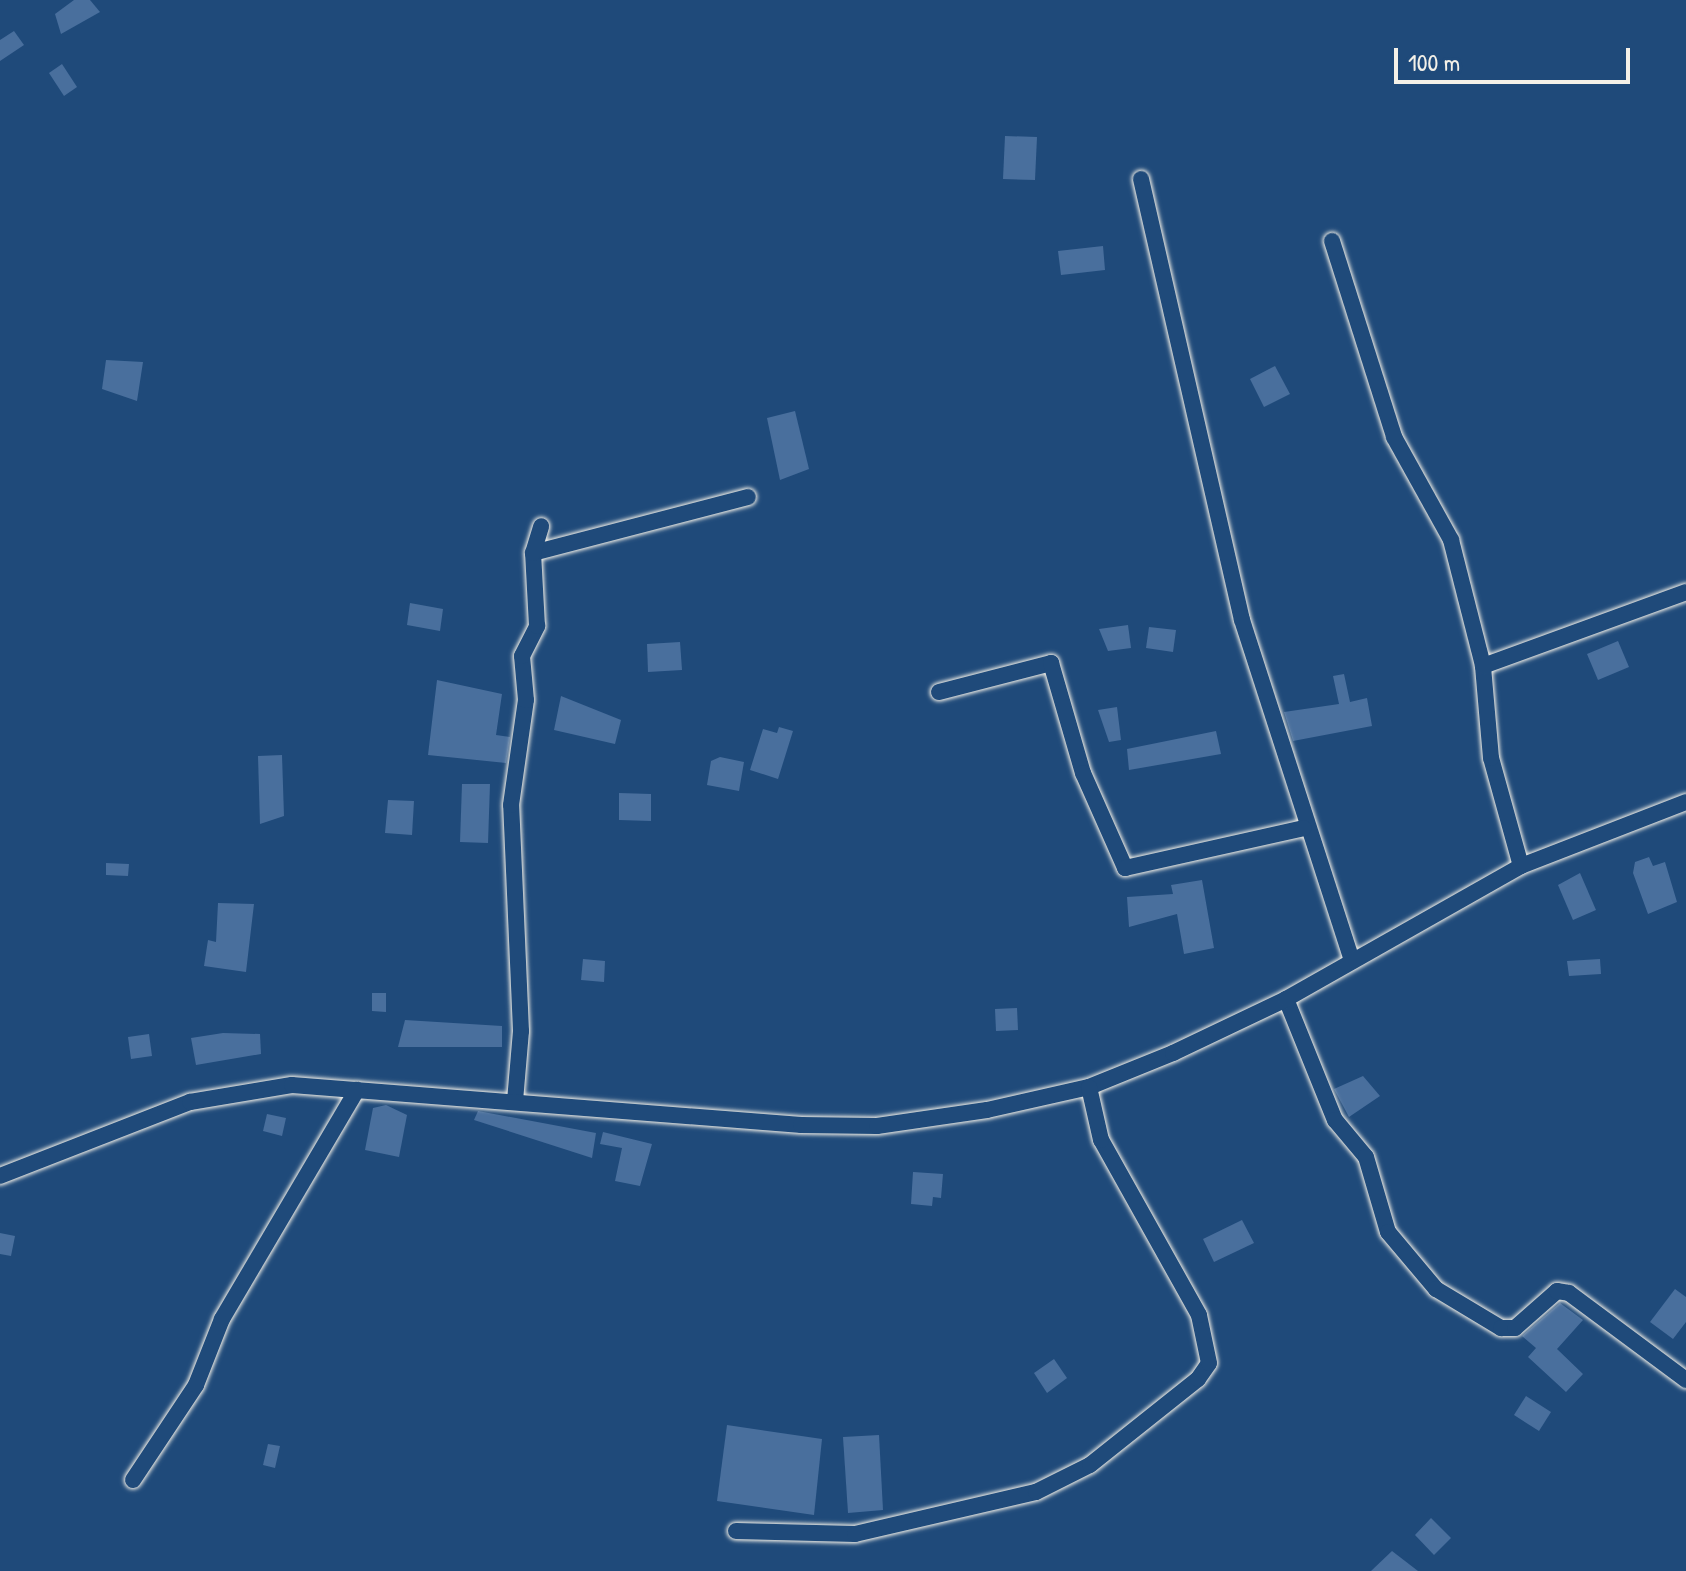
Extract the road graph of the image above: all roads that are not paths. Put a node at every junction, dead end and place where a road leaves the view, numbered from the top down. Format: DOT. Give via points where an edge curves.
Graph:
graph roads {
  1 [pos="1141,179"];
  2 [pos="1332,241"];
  3 [pos="748,497"];
  4 [pos="541,526"];
  5 [pos="533,553"];
  6 [pos="1686,592"];
  7 [pos="1483,666"];
  8 [pos="939,692"];
  9 [pos="1686,802"];
  10 [pos="1304,828"];
  11 [pos="1521,866"];
  12 [pos="1352,961"];
  13 [pos="1286,999"];
  14 [pos="1089,1087"];
  15 [pos="357,1090"];
  16 [pos="515,1101"];
  17 [pos="0,1176"];
  18 [pos="1686,1380"];
  19 [pos="133,1480"];
  20 [pos="736,1531"];
  1 -- 10 [label="street" via="1242,620"];
  2 -- 7 [label="street" via="1394,437 1451,540"];
  3 -- 5 [label="street"];
  4 -- 5 [label="street"];
  5 -- 16 [label="street" via="537,626 522,656 526,700 511,805 521,1031"];
  6 -- 7 [label="street"];
  7 -- 11 [label="street" via="1491,758"];
  8 -- 10 [label="street" via="1051,663 1083,773 1125,868"];
  9 -- 11 [label="street"];
  10 -- 12 [label="street"];
  11 -- 12 [label="street"];
  12 -- 13 [label="street"];
  13 -- 14 [label="street"];
  13 -- 18 [label="street" via="1335,1120 1366,1157 1388,1232 1436,1289 1501,1328 1515,1328 1557,1291 1569,1293"];
  14 -- 16 [label="street" via="877,1126"];
  14 -- 20 [label="street" via="1101,1140 1199,1315 1209,1363 1198,1379 1090,1465 1036,1492 855,1534"];
  15 -- 16 [label="street"];
  15 -- 17 [label="street" via="292,1085 190,1102"];
  15 -- 19 [label="street" via="222,1319 196,1385"];
}
